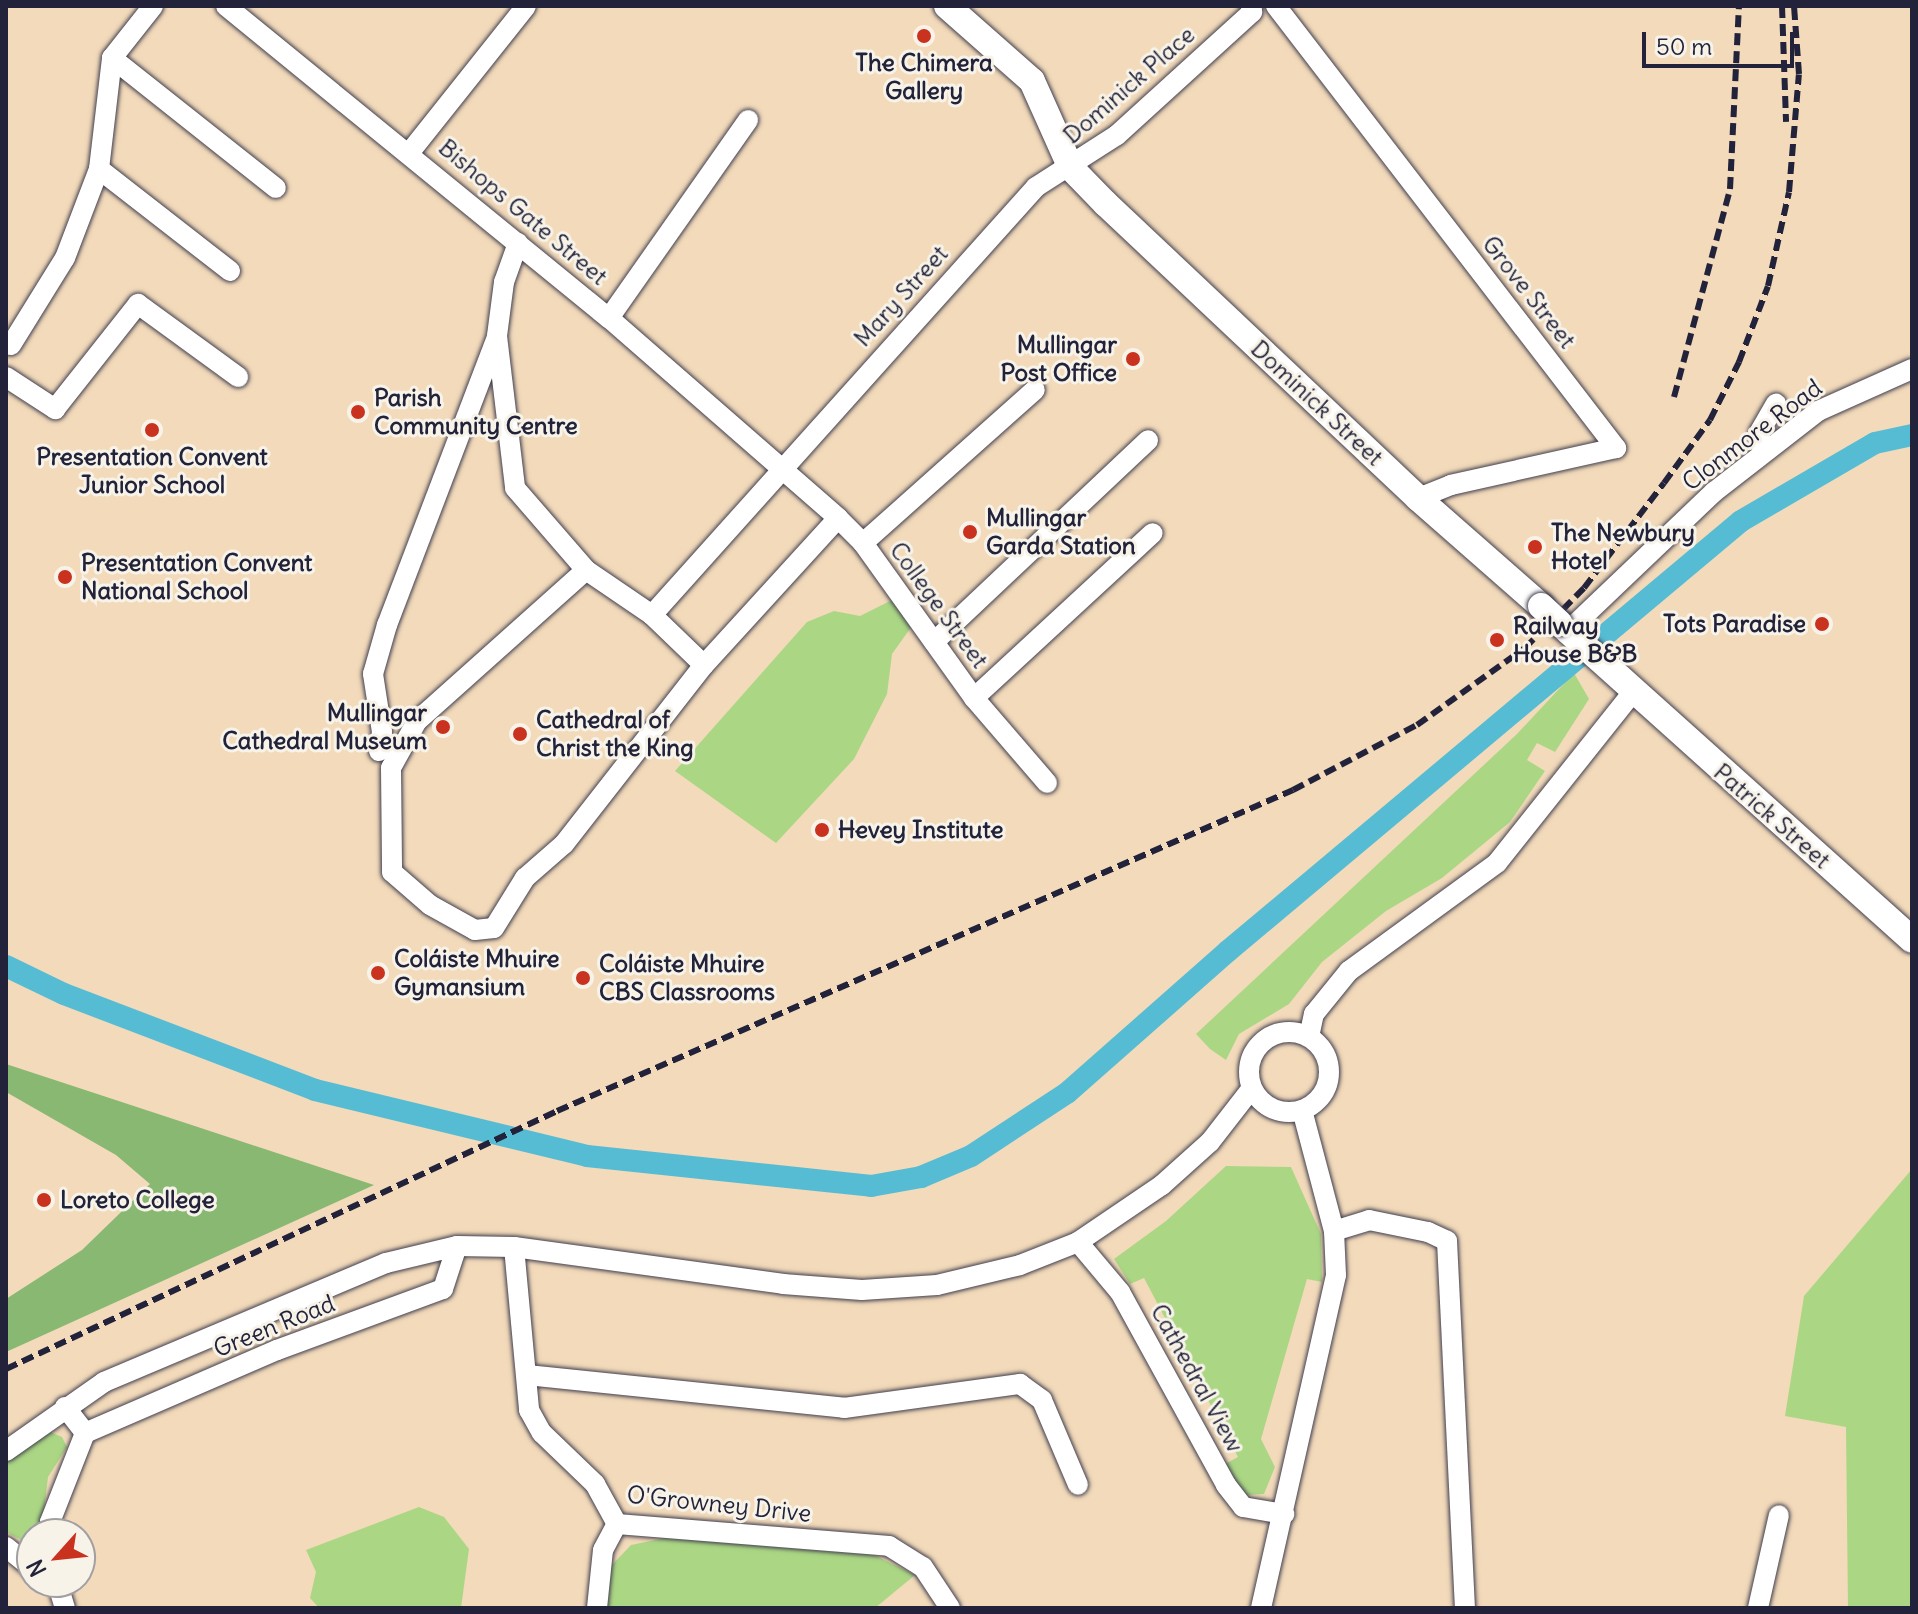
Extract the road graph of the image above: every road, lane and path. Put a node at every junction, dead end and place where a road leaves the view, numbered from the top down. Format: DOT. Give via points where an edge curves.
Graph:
graph roads {
  1 [pos="153,6"];
  2 [pos="226,6"];
  3 [pos="526,6"];
  4 [pos="947,6"];
  5 [pos="1251,6"];
  6 [pos="1276,6"];
  7 [pos="112,58"];
  8 [pos="748,120"];
  9 [pos="410,152"];
  10 [pos="1071,168"];
  11 [pos="99,169"];
  12 [pos="276,188"];
  13 [pos="518,243"];
  14 [pos="230,271"];
  15 [pos="609,318"];
  16 [pos="497,336"];
  17 [pos="11,345"];
  18 [pos="1912,369"];
  19 [pos="6,377"];
  20 [pos="238,377"];
  21 [pos="1035,390"];
  22 [pos="1776,403"];
  23 [pos="1148,440"];
  24 [pos="1763,453"];
  25 [pos="778,470"];
  26 [pos="1418,498"];
  27 [pos="838,518"];
  28 [pos="1153,533"];
  29 [pos="863,543"];
  30 [pos="586,570"];
  31 [pos="652,615"];
  32 [pos="1559,623"];
  33 [pos="934,642"];
  34 [pos="704,665"];
  35 [pos="1633,692"];
  36 [pos="974,698"];
  37 [pos="379,751"];
  38 [pos="1047,783"];
  39 [pos="1912,940"];
  40 [pos="1309,1037"];
  41 [pos="1252,1088"];
  42 [pos="1302,1110"];
  43 [pos="1334,1231"];
  44 [pos="1078,1242"];
  45 [pos="467,1246"];
  46 [pos="514,1247"];
  47 [pos="527,1375"];
  48 [pos="65,1407"];
  49 [pos="85,1433"];
  50 [pos="6,1451"];
  51 [pos="1078,1485"];
  52 [pos="1284,1514"];
  53 [pos="1779,1515"];
  54 [pos="52,1518"];
  55 [pos="617,1524"];
  56 [pos="597,1608"];
  57 [pos="950,1608"];
  58 [pos="1261,1608"];
  59 [pos="1465,1608"];
  60 [pos="1758,1608"];
  1 -- 7 [label="street"];
  2 -- 9 [label="street, Bishops Gate Street"];
  3 -- 9 [label="street"];
  4 -- 10 [label="main road" via="1032,81"];
  5 -- 10 [label="street, Dominick Place" via="1252,12 1117,135"];
  6 -- 26 [label="street, Grove Street" via="1616,448 1451,485"];
  7 -- 11 [label="street"];
  7 -- 12 [label="street"];
  8 -- 15 [label="street"];
  9 -- 13 [label="street, Bishops Gate Street"];
  10 -- 25 [label="street, Mary Street" via="1036,187"];
  10 -- 26 [label="main road, Dominick Street"];
  11 -- 14 [label="street"];
  11 -- 17 [label="street" via="65,258"];
  13 -- 15 [label="street, Bishops Gate Street"];
  13 -- 16 [label="street" via="504,282"];
  15 -- 25 [label="street, Bishops Gate Street"];
  16 -- 30 [label="street" via="515,488"];
  16 -- 37 [label="street" via="373,674 382,732"];
  18 -- 24 [label="street, Clonmore Road" via="1818,411"];
  19 -- 20 [label="street" via="55,409 138,304"];
  21 -- 29 [label="street"];
  22 -- 24 [label="street" via="1759,433"];
  23 -- 33 [label="street"];
  24 -- 32 [label="street, Clonmore Road"];
  25 -- 27 [label="street, College Street"];
  25 -- 31 [label="street, Mary Street"];
  26 -- 32 [label="main road, Dominick Street"];
  27 -- 29 [label="street, College Street"];
  27 -- 34 [label="street"];
  28 -- 36 [label="street"];
  29 -- 33 [label="street, College Street"];
  30 -- 31 [label="street"];
  30 -- 34 [label="street" via="417,721 391,768 392,872 430,905 475,930 494,928 525,878 564,844"];
  31 -- 34 [label="street"];
  32 -- 35 [label="main road, Dominick Street"];
  33 -- 36 [label="street, College Street"];
  35 -- 39 [label="main road, Patrick Street"];
  35 -- 40 [label="street" via="1497,863 1349,971 1314,1014"];
  36 -- 38 [label="street, College Street"];
  40 -- 41 [label="street" via="1286,1032 1262,1042 1249,1063"];
  40 -- 42 [label="street" via="1325,1055 1328,1079 1315,1103"];
  41 -- 42 [label="street" via="1275,1110"];
  41 -- 44 [label="street" via="1210,1142 1172,1177"];
  42 -- 43 [label="street"];
  43 -- 52 [label="street" via="1336,1275"];
  43 -- 59 [label="street" via="1369,1220 1447,1241"];
  44 -- 46 [label="street" via="1020,1265 937,1285 862,1290"];
  44 -- 52 [label="street, Cathedral View" via="1120,1292 1226,1485 1243,1507"];
  45 -- 46 [label="street"];
  45 -- 48 [label="street, Green Road" via="386,1263 104,1382"];
  45 -- 49 [label="street, Green Road" via="443,1289 277,1350"];
  46 -- 47 [label="street, O'Growney Drive"];
  47 -- 51 [label="street" via="844,1408 1020,1384 1042,1400"];
  47 -- 55 [label="street, O'Growney Drive" via="529,1410 542,1433 595,1484"];
  48 -- 49 [label="street"];
  48 -- 50 [label="street, Green Road"];
  49 -- 54 [label="street"];
  52 -- 58 [label="street"];
  53 -- 60 [label="street"];
  55 -- 56 [label="street" via="603,1550"];
  55 -- 57 [label="street, O'Growney Drive" via="889,1546 923,1567"];
}
